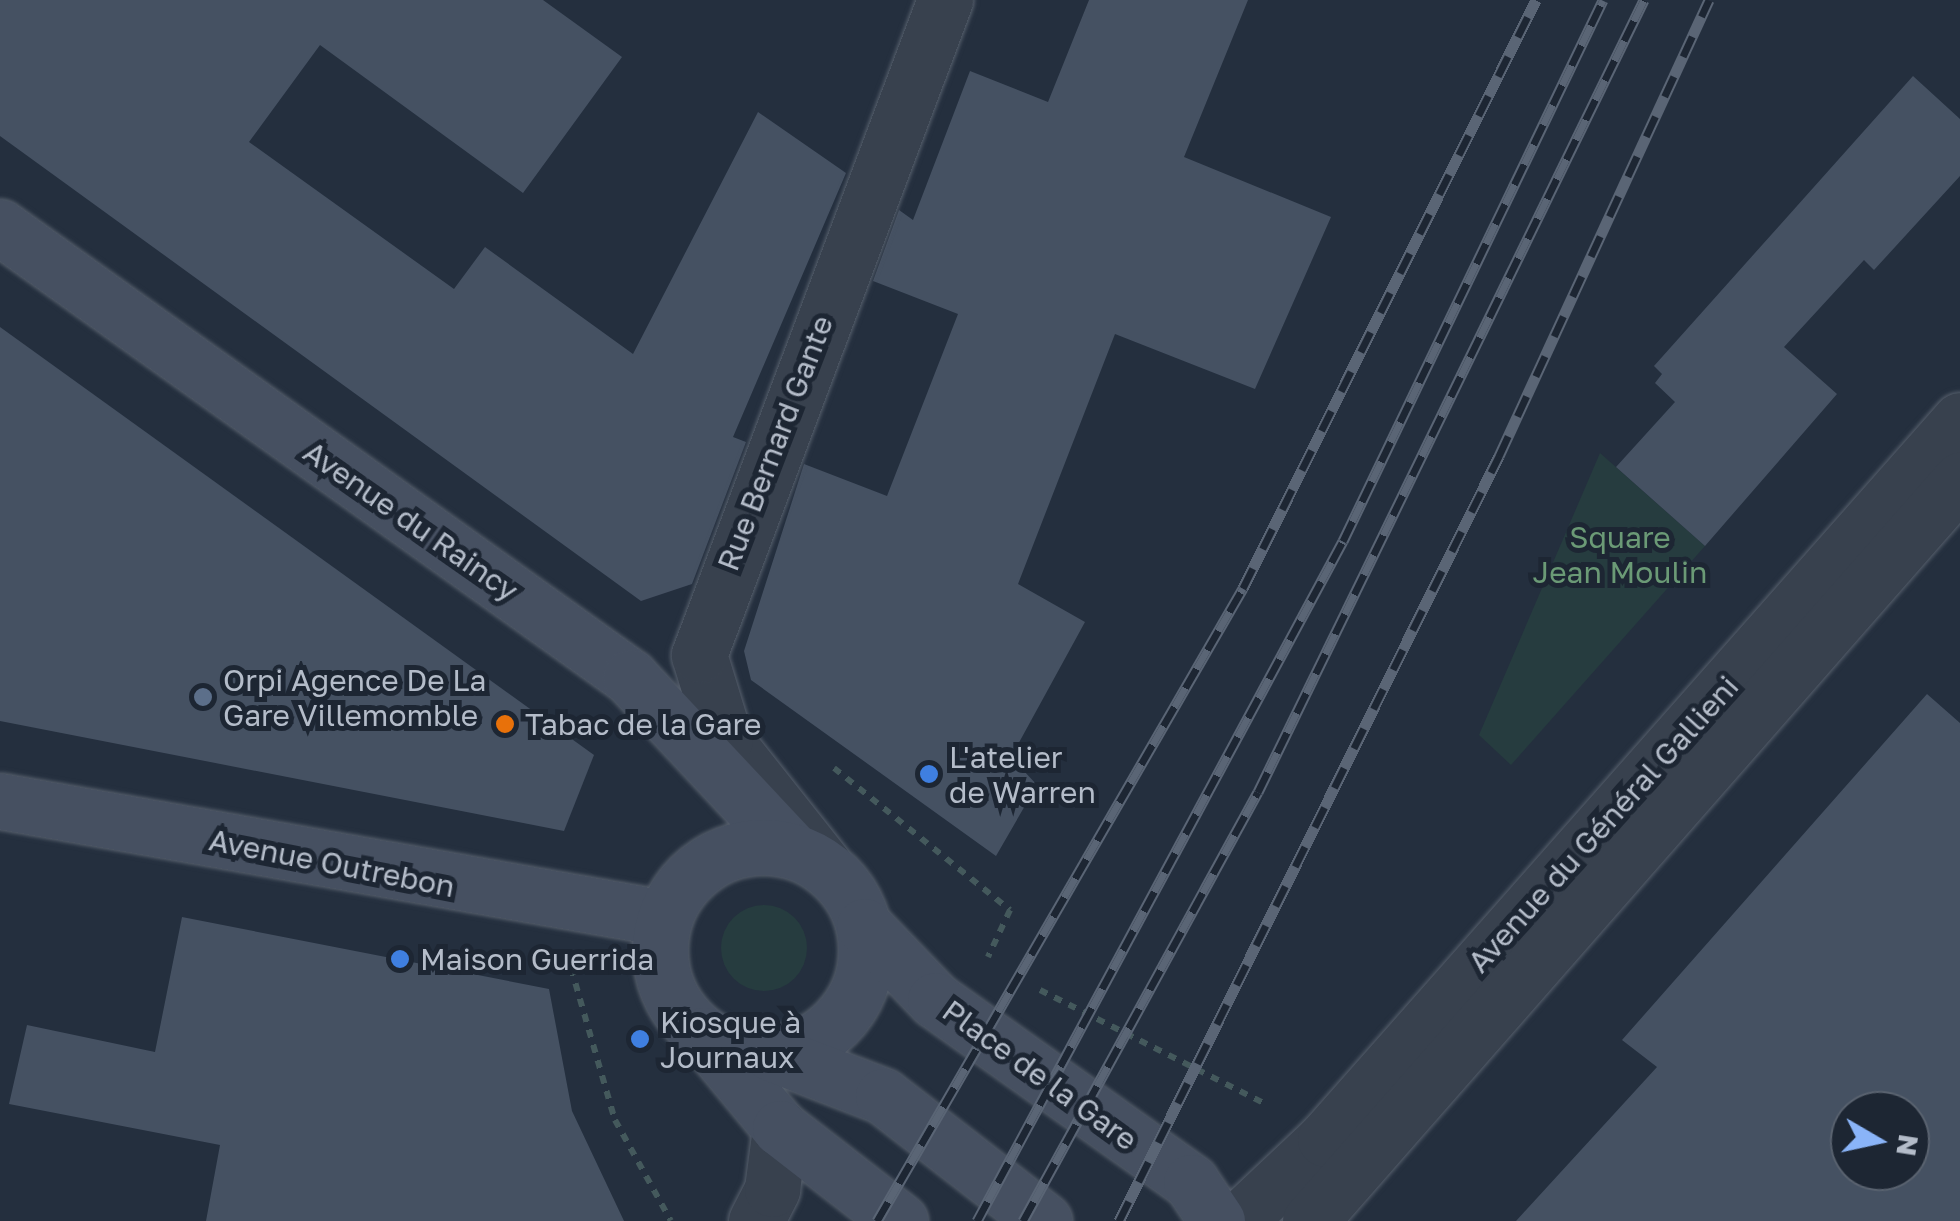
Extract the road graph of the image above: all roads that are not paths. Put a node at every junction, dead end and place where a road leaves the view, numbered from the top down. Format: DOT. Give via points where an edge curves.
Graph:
graph roads {
  1 [pos="944,0"];
  2 [pos="0,227"];
  3 [pos="1960,420"];
  4 [pos="1960,480"];
  5 [pos="0,801"];
  6 [pos="807,857"];
  7 [pos="664,918"];
  8 [pos="864,926"];
  9 [pos="703,1034"];
  10 [pos="771,1053"];
  11 [pos="780,1128"];
  12 [pos="756,1221"];
  13 [pos="900,1221"];
  14 [pos="1044,1221"];
  15 [pos="1216,1221"];
  16 [pos="1238,1221"];
  17 [pos="1310,1221"];
  1 -- 6 [label="street, Rue Bernard Gante" via="698,655 725,740"];
  2 -- 6 [label="main road, Avenue du Raincy" via="630,677"];
  3 -- 16 [label="street, Avenue du Général Gallieni" via="1325,1139"];
  4 -- 17 [label="street, Avenue du Général Gallieni"];
  5 -- 7 [label="main road, Avenue Outrebon" via="570,908"];
  6 -- 7 [label="main road" via="760,846 701,866"];
  6 -- 8 [label="main road, Place de la Gare"];
  7 -- 9 [label="main road" via="664,980"];
  8 -- 10 [label="main road" via="866,962 836,1025"];
  8 -- 15 [label="main road, Place de la Gare" via="936,1000 1191,1182"];
  9 -- 10 [label="main road"];
  9 -- 11 [label="main road"];
  10 -- 14 [label="main road" via="883,1096"];
  11 -- 12 [label="street" via="772,1189"];
  11 -- 13 [label="main road"];
}
